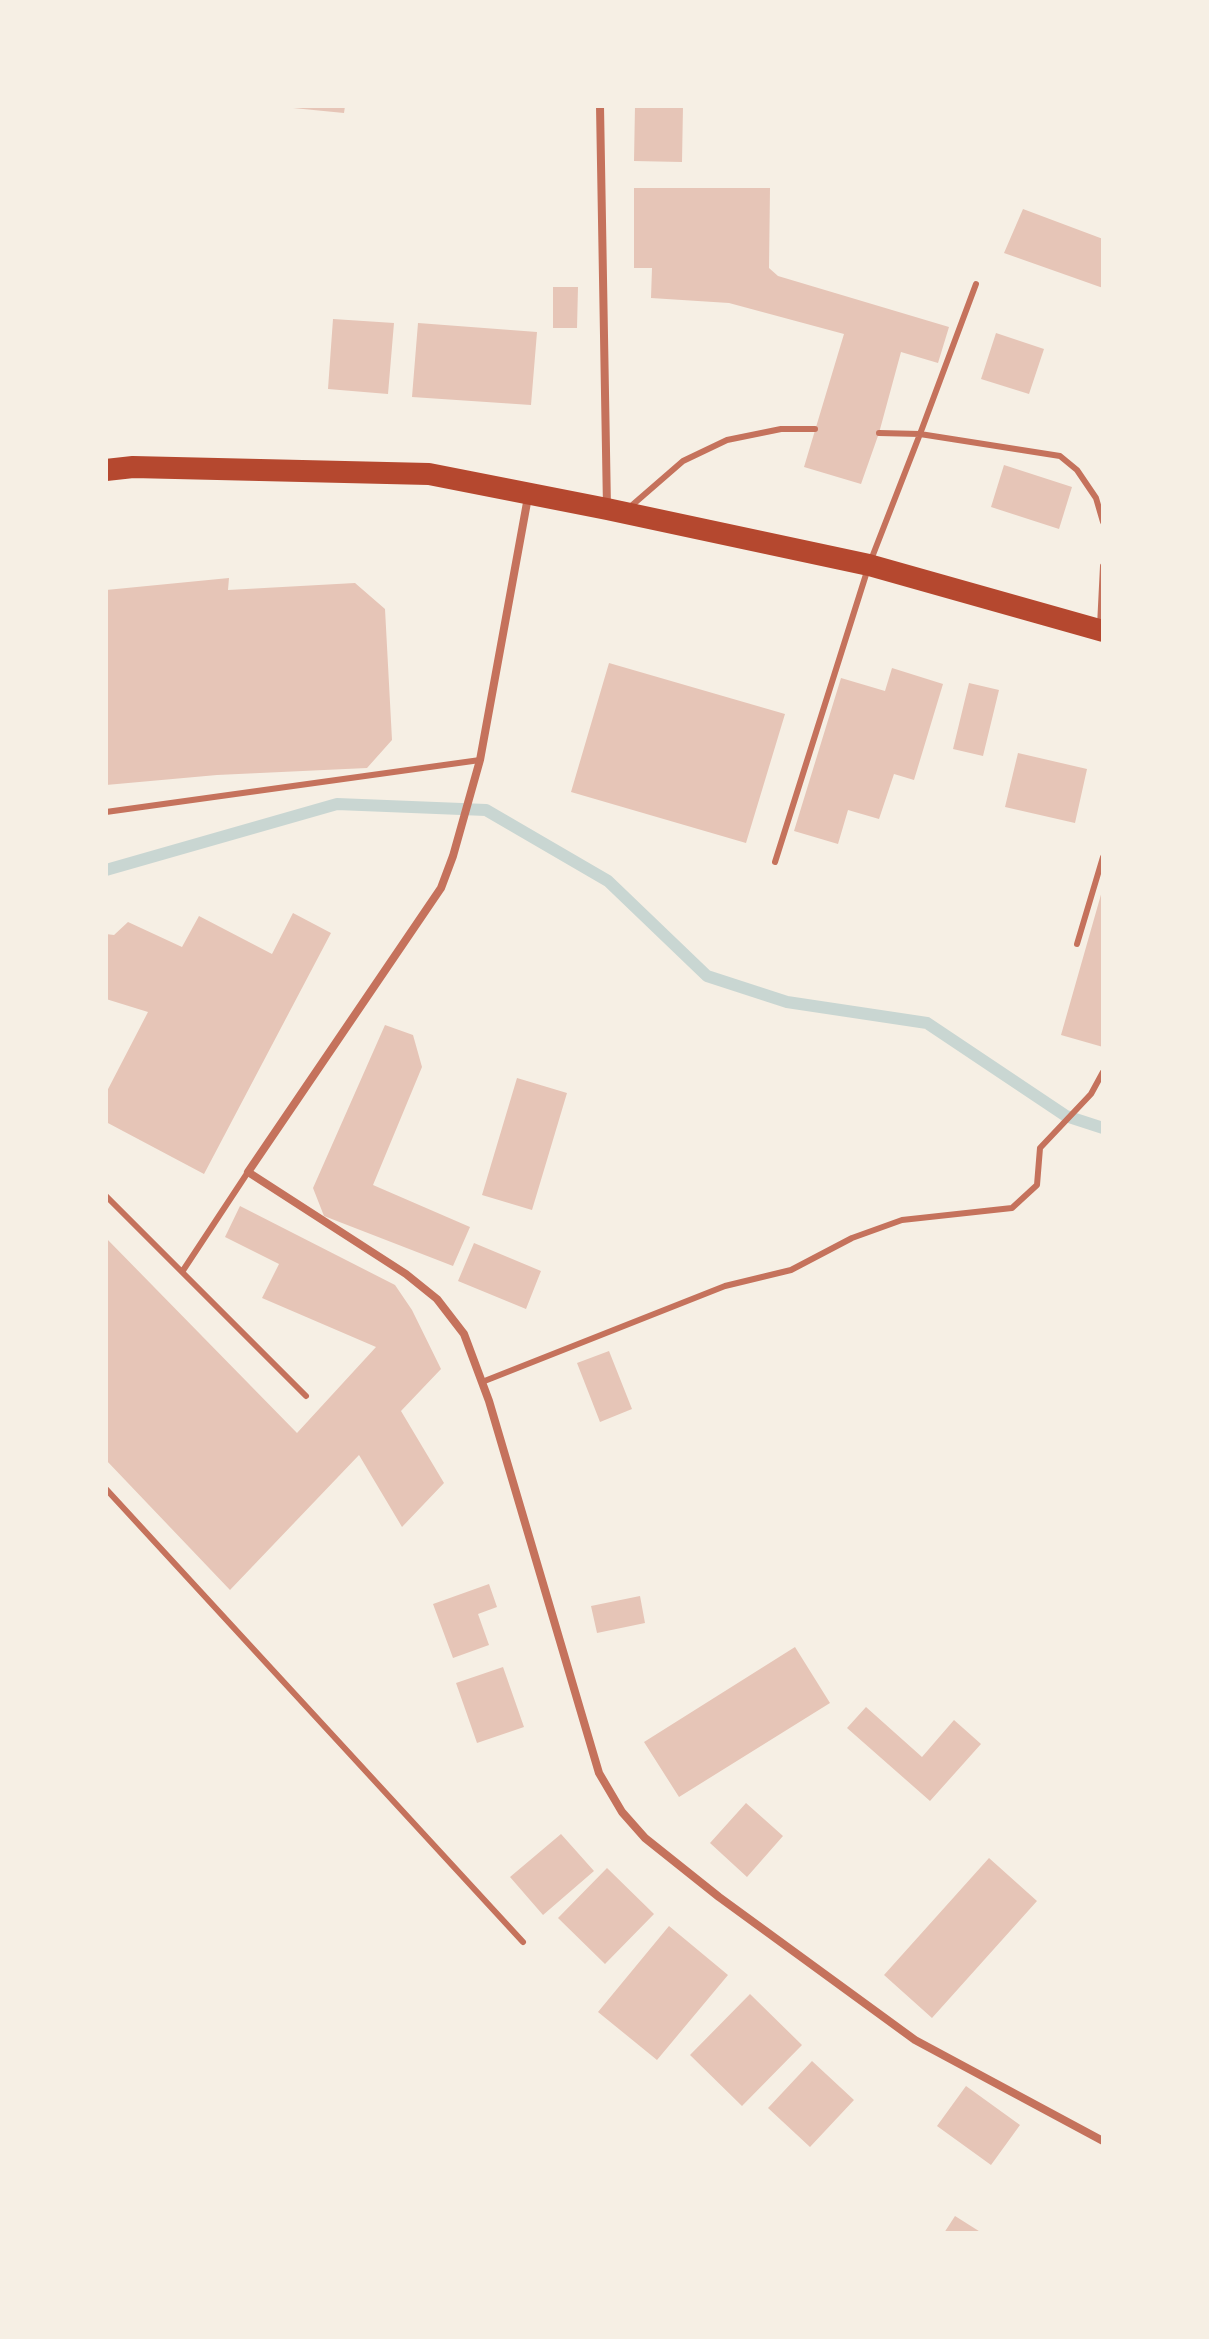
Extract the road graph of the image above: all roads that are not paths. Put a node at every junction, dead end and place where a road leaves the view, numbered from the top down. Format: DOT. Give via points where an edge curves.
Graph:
graph roads {
  1 [pos="600,106"];
  2 [pos="976,284"];
  3 [pos="815,429"];
  4 [pos="879,433"];
  5 [pos="920,434"];
  6 [pos="106,470"];
  7 [pos="529,493"];
  8 [pos="616,510"];
  9 [pos="1103,522"];
  10 [pos="869,565"];
  11 [pos="1103,566"];
  12 [pos="1102,630"];
  13 [pos="480,760"];
  14 [pos="106,812"];
  15 [pos="1103,857"];
  16 [pos="775,862"];
  17 [pos="1077,944"];
  18 [pos="1103,1072"];
  19 [pos="248,1172"];
  20 [pos="106,1196"];
  21 [pos="182,1272"];
  22 [pos="482,1382"];
  23 [pos="306,1396"];
  24 [pos="106,1489"];
  25 [pos="523,1942"];
  26 [pos="1103,2141"];
  1 -- 8 [label="street"];
  2 -- 5 [label="lane"];
  3 -- 8 [label="lane" via="781,429 727,440 683,461"];
  4 -- 5 [label="lane"];
  5 -- 9 [label="lane" via="1060,456 1096,498"];
  5 -- 10 [label="lane"];
  6 -- 7 [label="highway" via="429,474"];
  7 -- 8 [label="highway"];
  7 -- 13 [label="street"];
  8 -- 10 [label="highway"];
  10 -- 12 [label="highway"];
  10 -- 16 [label="lane"];
  11 -- 12 [label="lane"];
  13 -- 14 [label="lane"];
  13 -- 19 [label="street" via="441,888"];
  15 -- 17 [label="lane"];
  18 -- 22 [label="lane" via="1091,1094 1040,1148 1037,1185 1012,1208 902,1220 852,1238 791,1270 725,1286"];
  19 -- 21 [label="lane"];
  19 -- 22 [label="street" via="437,1299 464,1334"];
  20 -- 21 [label="lane"];
  21 -- 23 [label="lane"];
  22 -- 26 [label="street" via="599,1773 622,1812 645,1838 719,1897 915,2040"];
  24 -- 25 [label="lane"];
}
